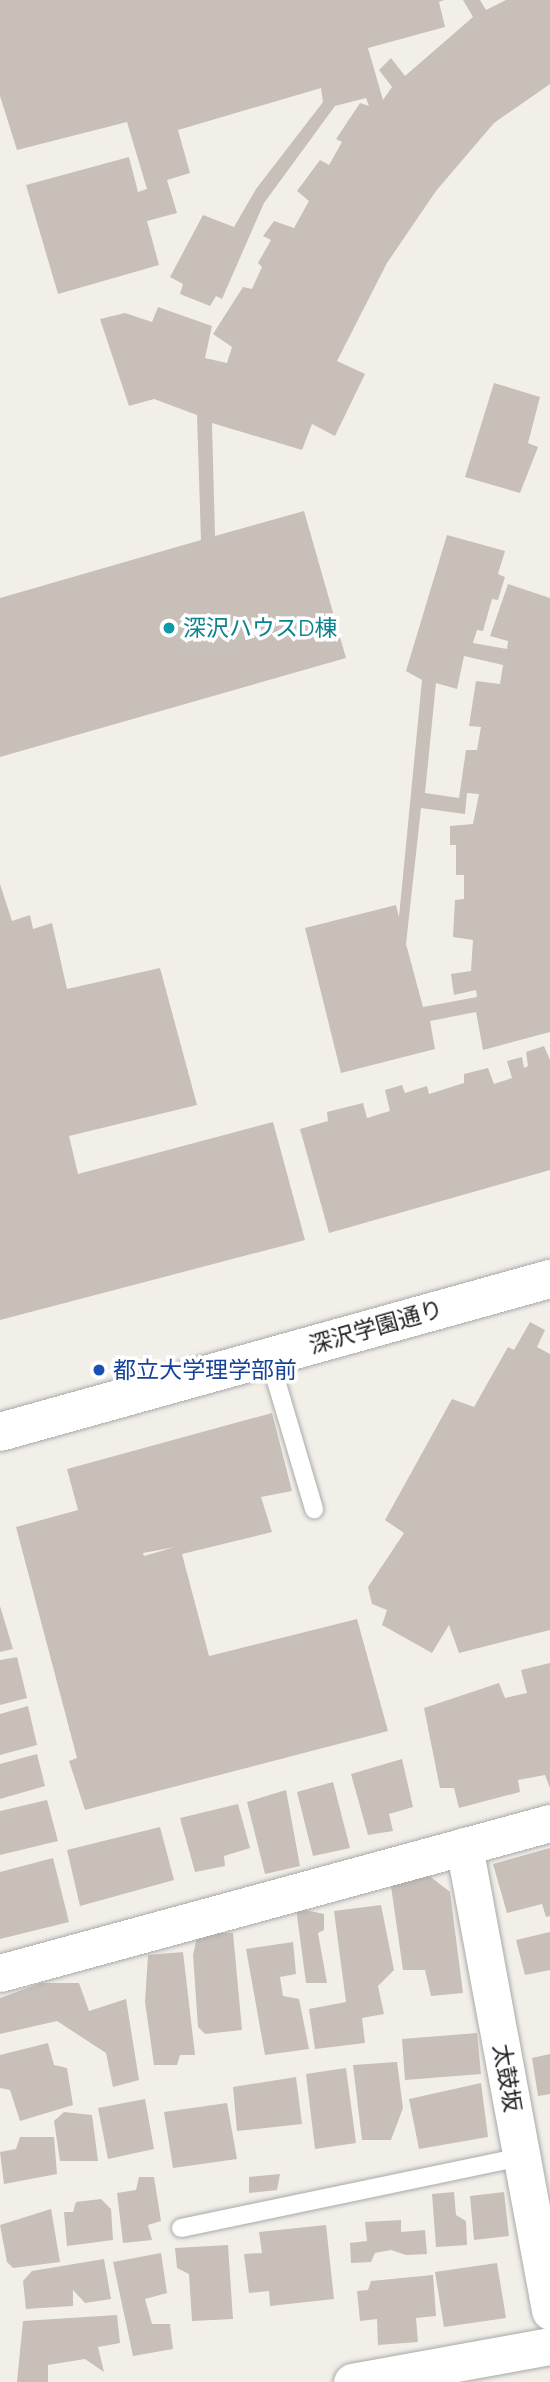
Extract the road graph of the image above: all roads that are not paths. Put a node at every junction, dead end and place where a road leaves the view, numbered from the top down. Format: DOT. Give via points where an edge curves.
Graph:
graph roads {
  1 [pos="550,1279"];
  2 [pos="269,1357"];
  3 [pos="0,1432"];
  4 [pos="314,1509"];
  5 [pos="550,1823"];
  6 [pos="464,1846"];
  7 [pos="0,1973"];
  8 [pos="521,2157"];
  9 [pos="539,2194"];
  10 [pos="181,2228"];
  11 [pos="550,2311"];
  12 [pos="550,2346"];
  13 [pos="352,2382"];
  1 -- 2 [label="street, 深沢学園通り"];
  2 -- 3 [label="street, 深沢学園通り"];
  2 -- 4 [label="lane"];
  5 -- 6 [label="street"];
  6 -- 7 [label="street"];
  6 -- 8 [label="street, 太鼓坂"];
  8 -- 9 [label="street, 太鼓坂"];
  8 -- 10 [label="lane"];
  9 -- 11 [label="street, 太鼓坂"];
  12 -- 13 [label="street"];
}
